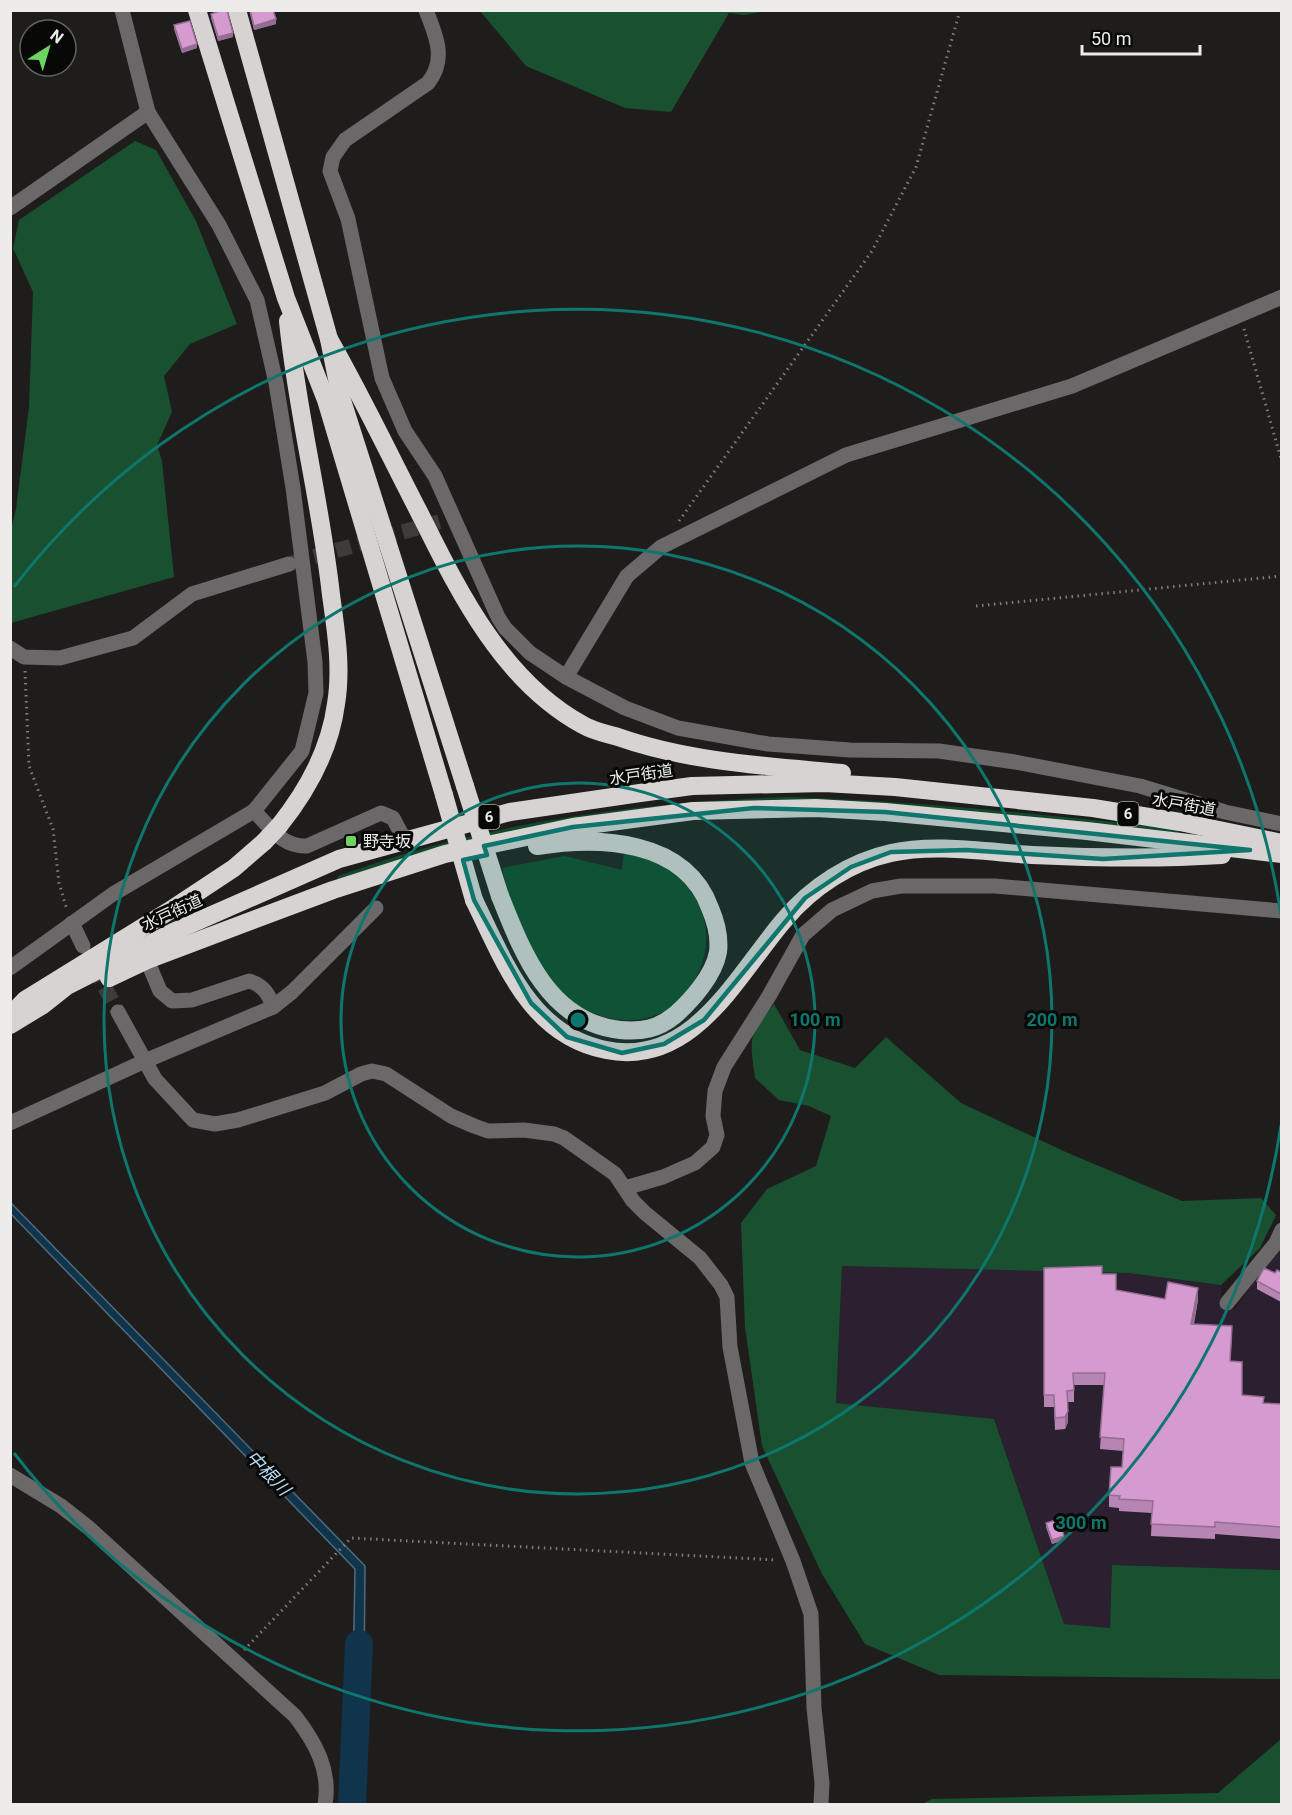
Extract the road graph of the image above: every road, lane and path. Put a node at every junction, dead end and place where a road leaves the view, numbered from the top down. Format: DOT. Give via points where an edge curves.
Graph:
graph roads {
  1 [pos="122,10"];
  2 [pos="197,10"];
  3 [pos="237,10"];
  4 [pos="426,10"];
  5 [pos="960,10"];
  6 [pos="148,112"];
  7 [pos="10,208"];
  8 [pos="1281,297"];
  9 [pos="286,298"];
  10 [pos="1240,316"];
  11 [pos="328,339"];
  12 [pos="1281,462"];
  13 [pos="661,547"];
  14 [pos="289,564"];
  15 [pos="1281,576"];
  16 [pos="976,606"];
  17 [pos="10,648"];
  18 [pos="24,657"];
  19 [pos="566,677"];
  20 [pos="973,794"];
  21 [pos="254,811"];
  22 [pos="1281,824"];
  23 [pos="404,839"];
  24 [pos="1281,843"];
  25 [pos="1250,850"];
  26 [pos="1281,854"];
  27 [pos="390,871"];
  28 [pos="376,908"];
  29 [pos="1281,911"];
  30 [pos="72,923"];
  31 [pos="83,946"];
  32 [pos="147,960"];
  33 [pos="10,968"];
  34 [pos="44,1005"];
  35 [pos="273,1007"];
  36 [pos="118,1012"];
  37 [pos="10,1016"];
  38 [pos="10,1025"];
  39 [pos="145,1061"];
  40 [pos="10,1124"];
  41 [pos="625,1188"];
  42 [pos="1281,1230"];
  43 [pos="1227,1304"];
  44 [pos="10,1474"];
  45 [pos="793,1561"];
  46 [pos="234,1660"];
  47 [pos="325,1804"];
  48 [pos="821,1804"];
  1 -- 6 [label="street"];
  2 -- 9 [label="highway"];
  3 -- 11 [label="highway"];
  4 -- 19 [label="street" via="439,46 435,74 428,83 345,140 333,157 330,171 348,219 382,378 405,431 435,476 449,520 505,628 530,653"];
  5 -- 13 [label="path" via="916,167 872,251"];
  6 -- 7 [label="street"];
  6 -- 21 [label="street" via="214,216 257,300 276,383 293,488 316,693 302,752"];
  8 -- 10 [label="street"];
  9 -- 25 [label="highway, bridge" via="326,400 474,900 519,988 544,1019 567,1037 622,1053 664,1044 704,1020 805,898 851,867 891,852 966,850 1102,859"];
  9 -- 37 [label="highway, bridge" via="292,368 325,537 337,640 336,704 321,758 305,790 279,826 234,868 25,1000"];
  10 -- 12 [label="path"];
  10 -- 13 [label="street" via="1072,386 846,455"];
  11 -- 20 [label="highway" via="486,634 517,673 584,726 666,753 897,779"];
  11 -- 27 [label="highway, bridge" via="340,394 465,786 500,896 519,944 556,999 578,1018 609,1029 649,1030 667,1021 701,986 718,953 719,934 699,885 668,857 647,849 602,842 560,842"];
  13 -- 19 [label="street" via="627,576"];
  14 -- 18 [label="street" via="192,594 133,638 60,658"];
  15 -- 16 [label="path"];
  17 -- 18 [label="street"];
  18 -- 30 [label="path" via="29,766 53,829 59,883"];
  19 -- 22 [label="street" via="625,708 678,728 768,744 939,751 1015,762 1140,786"];
  20 -- 23 [label="highway, 水戸街道 / 6" via="824,783 692,786 510,812"];
  20 -- 24 [label="highway, 水戸街道 / 6" via="1094,808"];
  21 -- 23 [label="street" via="283,840 300,846 381,813 393,818"];
  21 -- 30 [label="street" via="113,894"];
  23 -- 34 [label="highway, 水戸街道 / 6" via="339,859 173,932 67,986"];
  25 -- 26 [label="highway, 水戸街道 / 6"];
  25 -- 27 [label="highway, 水戸街道 / 6" via="906,814 753,808 693,811 573,827 444,854"];
  27 -- 32 [label="highway, 水戸街道 / 6"];
  28 -- 35 [label="street"];
  29 -- 41 [label="street" via="995,886 901,886 872,891 832,910 803,935 724,1067 715,1091 713,1116 717,1135 713,1147 695,1162 663,1177"];
  30 -- 31 [label="street"];
  30 -- 33 [label="street"];
  32 -- 34 [label="highway, 水戸街道 / 6"];
  32 -- 35 [label="street" via="160,991 172,1001 192,1000 249,981 262,987"];
  34 -- 38 [label="highway, 水戸街道 / 6"];
  35 -- 39 [label="street"];
  36 -- 39 [label="street"];
  39 -- 40 [label="street"];
  39 -- 41 [label="street" via="155,1079 185,1113 205,1124 238,1120 325,1093 372,1071 386,1074 451,1116 474,1126 564,1138 602,1163"];
  41 -- 45 [label="street" via="645,1213 700,1258 727,1297 730,1347 752,1463"];
  42 -- 43 [label="street" via="1276,1243"];
  44 -- 46 [label="street" via="75,1516"];
  45 -- 46 [label="path" via="351,1538"];
  45 -- 48 [label="street" via="811,1614"];
  46 -- 47 [label="street" via="295,1716 308,1734 322,1764"];
}
